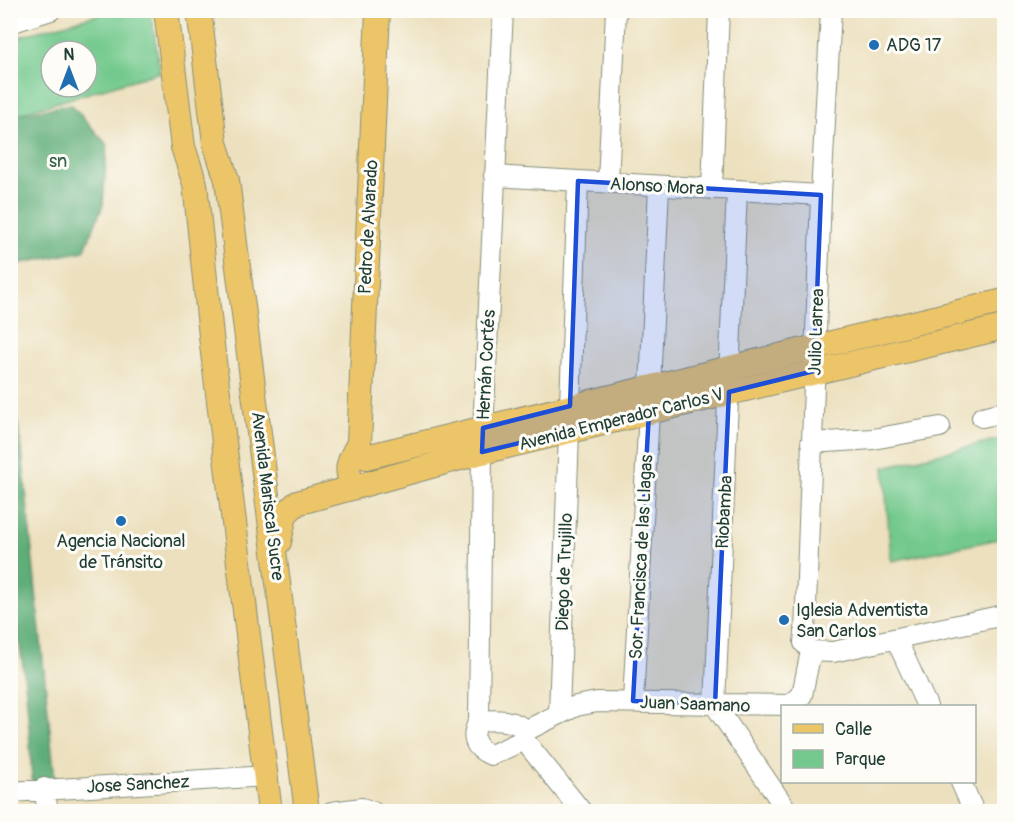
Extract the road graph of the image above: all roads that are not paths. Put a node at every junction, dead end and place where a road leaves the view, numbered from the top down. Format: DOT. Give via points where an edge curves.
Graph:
graph roads {
  1 [pos="51,10"];
  2 [pos="166,10"];
  3 [pos="184,10"];
  4 [pos="199,10"];
  5 [pos="214,10"];
  6 [pos="378,10"];
  7 [pos="503,10"];
  8 [pos="616,10"];
  9 [pos="719,10"];
  10 [pos="831,10"];
  11 [pos="10,22"];
  12 [pos="494,176"];
  13 [pos="227,180"];
  14 [pos="578,181"];
  15 [pos="608,183"];
  16 [pos="195,184"];
  17 [pos="659,186"];
  18 [pos="712,189"];
  19 [pos="737,190"];
  20 [pos="821,195"];
  21 [pos="1005,301"];
  22 [pos="1005,327"];
  23 [pos="815,347"];
  24 [pos="730,368"];
  25 [pos="814,371"];
  26 [pos="650,387"];
  27 [pos="729,392"];
  28 [pos="570,406"];
  29 [pos="649,412"];
  30 [pos="1005,412"];
  31 [pos="982,417"];
  32 [pos="940,427"];
  33 [pos="483,428"];
  34 [pos="569,432"];
  35 [pos="812,444"];
  36 [pos="362,450"];
  37 [pos="482,452"];
  38 [pos="361,486"];
  39 [pos="276,556"];
  40 [pos="1005,615"];
  41 [pos="896,639"];
  42 [pos="811,651"];
  43 [pos="633,701"];
  44 [pos="715,705"];
  45 [pos="790,705"];
  46 [pos="927,705"];
  47 [pos="781,706"];
  48 [pos="559,713"];
  49 [pos="478,721"];
  50 [pos="524,736"];
  51 [pos="266,776"];
  52 [pos="961,783"];
  53 [pos="44,788"];
  54 [pos="10,792"];
  55 [pos="371,810"];
  56 [pos="48,812"];
  57 [pos="270,812"];
  58 [pos="307,812"];
  59 [pos="332,812"];
  60 [pos="582,812"];
  61 [pos="788,812"];
  62 [pos="974,812"];
  1 -- 11 [label="street"];
  2 -- 16 [label="main road, Avenida Mariscal Sucre" via="183,147"];
  3 -- 16 [label="main road, Avenida Mariscal Sucre" via="200,145"];
  4 -- 13 [label="main road, Avenida Mariscal Sucre" via="215,143"];
  5 -- 13 [label="main road, Avenida Mariscal Sucre" via="231,136"];
  6 -- 36 [label="main road, Pedro de Alvarado"];
  7 -- 12 [label="street, Hernán Cortés"];
  8 -- 15 [label="street"];
  9 -- 18 [label="street"];
  10 -- 20 [label="street, Julio Larrea"];
  12 -- 14 [label="street, Alonso Mora"];
  12 -- 33 [label="street, Hernán Cortés"];
  13 -- 39 [label="main road, Avenida Mariscal Sucre"];
  14 -- 15 [label="street, Alonso Mora"];
  14 -- 28 [label="street"];
  15 -- 17 [label="street, Alonso Mora"];
  16 -- 51 [label="main road, Avenida Mariscal Sucre"];
  17 -- 18 [label="street, Alonso Mora"];
  17 -- 26 [label="street"];
  18 -- 19 [label="street, Alonso Mora"];
  19 -- 20 [label="street, Alonso Mora"];
  19 -- 24 [label="street, Riobamba"];
  20 -- 23 [label="street, Julio Larrea"];
  21 -- 23 [label="main road, Avenida Emperador Carlos V"];
  22 -- 25 [label="main road, Avenida Emperador Carlos V"];
  23 -- 24 [label="main road, Avenida Emperador Carlos V"];
  23 -- 25 [label="street, Julio Larrea"];
  24 -- 26 [label="main road, Avenida Emperador Carlos V"];
  24 -- 27 [label="street, Riobamba"];
  25 -- 27 [label="main road, Avenida Emperador Carlos V"];
  25 -- 35 [label="street, Julio Larrea"];
  26 -- 28 [label="main road, Avenida Emperador Carlos V"];
  27 -- 29 [label="main road, Avenida Emperador Carlos V"];
  27 -- 44 [label="street, Riobamba"];
  28 -- 33 [label="main road, Avenida Emperador Carlos V"];
  29 -- 34 [label="main road, Avenida Emperador Carlos V"];
  29 -- 43 [label="street, Sor. Francisca de las Llagas"];
  30 -- 31 [label="street"];
  32 -- 35 [label="street" via="873,440"];
  33 -- 36 [label="main road, Avenida Emperador Carlos V"];
  33 -- 37 [label="street, Hernán Cortés"];
  34 -- 37 [label="main road, Avenida Emperador Carlos V"];
  34 -- 48 [label="street, Diego de Trujillo"];
  35 -- 42 [label="street, Julio Larrea" via="804,643"];
  36 -- 38 [label="main road, Pedro de Alvarado" via="347,469 349,479"];
  37 -- 38 [label="main road, Avenida Emperador Carlos V"];
  37 -- 49 [label="street, Hernán Cortés"];
  38 -- 39 [label="main road, Avenida Emperador Carlos V" via="290,507"];
  39 -- 58 [label="main road, Avenida Mariscal Sucre"];
  40 -- 41 [label="street"];
  41 -- 42 [label="street" via="833,652"];
  41 -- 46 [label="street"];
  42 -- 45 [label="street, Juan Saamano" via="802,695"];
  43 -- 44 [label="street, Juan Saamano"];
  43 -- 48 [label="street, Juan Saamano" via="597,702"];
  44 -- 47 [label="street, Juan Saamano"];
  44 -- 61 [label="street"];
  48 -- 50 [label="street, Juan Saamano"];
  49 -- 50 [label="street" via="515,723"];
  49 -- 50 [label="street, Hernán Cortés" via="474,740 481,751 491,755"];
  50 -- 60 [label="street"];
  51 -- 53 [label="street, Jose Sanchez"];
  51 -- 57 [label="main road, Avenida Mariscal Sucre"];
  52 -- 62 [label="street"];
  53 -- 54 [label="street, Jose Sanchez"];
  53 -- 56 [label="street"];
  55 -- 59 [label="street"];
}
